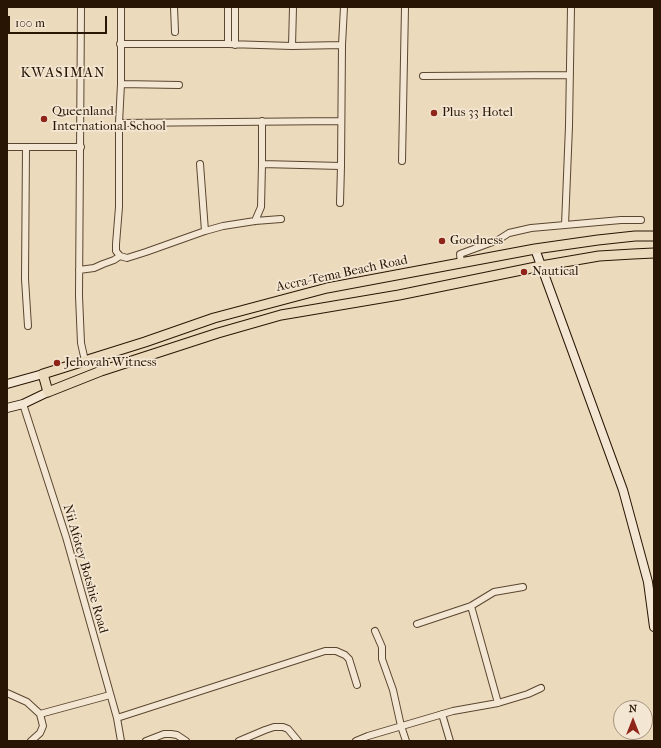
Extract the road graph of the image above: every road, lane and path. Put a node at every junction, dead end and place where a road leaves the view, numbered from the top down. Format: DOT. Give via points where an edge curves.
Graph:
graph roads {
  1 [pos="80,7"];
  2 [pos="121,7"];
  3 [pos="174,7"];
  4 [pos="228,7"];
  5 [pos="235,7"];
  6 [pos="293,7"];
  7 [pos="344,7"];
  8 [pos="405,7"];
  9 [pos="570,7"];
  10 [pos="175,32"];
  11 [pos="120,44"];
  12 [pos="228,44"];
  13 [pos="235,45"];
  14 [pos="342,45"];
  15 [pos="292,46"];
  16 [pos="570,75"];
  17 [pos="423,76"];
  18 [pos="121,84"];
  19 [pos="179,85"];
  20 [pos="262,121"];
  21 [pos="341,121"];
  22 [pos="119,123"];
  23 [pos="81,146"];
  24 [pos="7,147"];
  25 [pos="26,147"];
  26 [pos="402,162"];
  27 [pos="200,164"];
  28 [pos="262,164"];
  29 [pos="341,166"];
  30 [pos="340,203"];
  31 [pos="281,219"];
  32 [pos="641,220"];
  33 [pos="255,221"];
  34 [pos="565,225"];
  35 [pos="205,231"];
  36 [pos="654,236"];
  37 [pos="534,249"];
  38 [pos="654,253"];
  39 [pos="120,256"];
  40 [pos="461,263"];
  41 [pos="540,266"];
  42 [pos="79,270"];
  43 [pos="28,326"];
  44 [pos="85,360"];
  45 [pos="43,374"];
  46 [pos="7,384"];
  47 [pos="48,392"];
  48 [pos="23,404"];
  49 [pos="7,408"];
  50 [pos="523,587"];
  51 [pos="471,606"];
  52 [pos="417,624"];
  53 [pos="654,626"];
  54 [pos="375,632"];
  55 [pos="357,685"];
  56 [pos="541,688"];
  57 [pos="7,693"];
  58 [pos="110,696"];
  59 [pos="498,703"];
  60 [pos="40,714"];
  61 [pos="442,714"];
  62 [pos="117,718"];
  63 [pos="401,726"];
  64 [pos="31,741"];
  65 [pos="121,741"];
  66 [pos="146,741"];
  67 [pos="186,741"];
  68 [pos="240,741"];
  69 [pos="298,741"];
  70 [pos="356,741"];
  71 [pos="406,741"];
  72 [pos="450,741"];
  1 -- 23 [label="street"];
  2 -- 11 [label="street"];
  3 -- 10 [label="street"];
  4 -- 12 [label="street"];
  5 -- 13 [label="street"];
  6 -- 15 [label="street"];
  7 -- 14 [label="street"];
  8 -- 26 [label="street"];
  9 -- 16 [label="street"];
  11 -- 12 [label="street"];
  11 -- 18 [label="street"];
  12 -- 13 [label="street"];
  13 -- 15 [label="street"];
  14 -- 15 [label="street"];
  14 -- 21 [label="street"];
  16 -- 17 [label="street"];
  16 -- 34 [label="street"];
  18 -- 19 [label="street"];
  18 -- 22 [label="street"];
  20 -- 21 [label="street"];
  20 -- 22 [label="street"];
  20 -- 28 [label="street"];
  21 -- 29 [label="street"];
  22 -- 39 [label="street" via="116,251"];
  23 -- 25 [label="street"];
  23 -- 42 [label="street"];
  24 -- 25 [label="street"];
  25 -- 43 [label="street" via="25,279"];
  27 -- 35 [label="street"];
  28 -- 29 [label="street"];
  28 -- 33 [label="street" via="261,207"];
  29 -- 30 [label="street"];
  31 -- 33 [label="street"];
  32 -- 34 [label="street"];
  33 -- 35 [label="street"];
  34 -- 40 [label="street" via="509,233 498,240 460,254"];
  35 -- 39 [label="street" via="134,256"];
  36 -- 37 [label="main road, Accra-Tema Beach Road" via="598,240"];
  37 -- 40 [label="main road, Accra-Tema Beach Road"];
  37 -- 41 [label="street"];
  38 -- 41 [label="main road" via="599,256"];
  39 -- 42 [label="street" via="94,268"];
  40 -- 44 [label="main road, Accra-Tema Beach Road" via="327,288 214,318"];
  41 -- 47 [label="main road" via="399,295 281,315 101,371"];
  41 -- 53 [label="street" via="623,490 648,582"];
  42 -- 44 [label="street" via="81,343"];
  44 -- 45 [label="main road, Accra-Tema Beach Road"];
  45 -- 46 [label="street"];
  45 -- 47 [label="main road"];
  47 -- 48 [label="street"];
  48 -- 49 [label="street"];
  48 -- 58 [label="street, Nii Afotey Botshie Road" via="66,537"];
  50 -- 51 [label="street" via="494,592"];
  51 -- 52 [label="street"];
  51 -- 59 [label="street"];
  54 -- 63 [label="street" via="382,647 382,658"];
  55 -- 62 [label="street" via="349,658 336,651 325,651"];
  56 -- 59 [label="street"];
  57 -- 60 [label="street" via="27,702"];
  58 -- 60 [label="street"];
  58 -- 62 [label="street, Nii Afotey Botshie Road"];
  59 -- 61 [label="street"];
  60 -- 64 [label="street" via="43,726 40,733"];
  61 -- 63 [label="street"];
  61 -- 72 [label="street"];
  62 -- 65 [label="street, Nii Afotey Botshie Road"];
  63 -- 70 [label="street"];
  63 -- 71 [label="street"];
  66 -- 67 [label="street" via="164,734 177,735"];
  68 -- 69 [label="street" via="274,727 288,729"];
}
